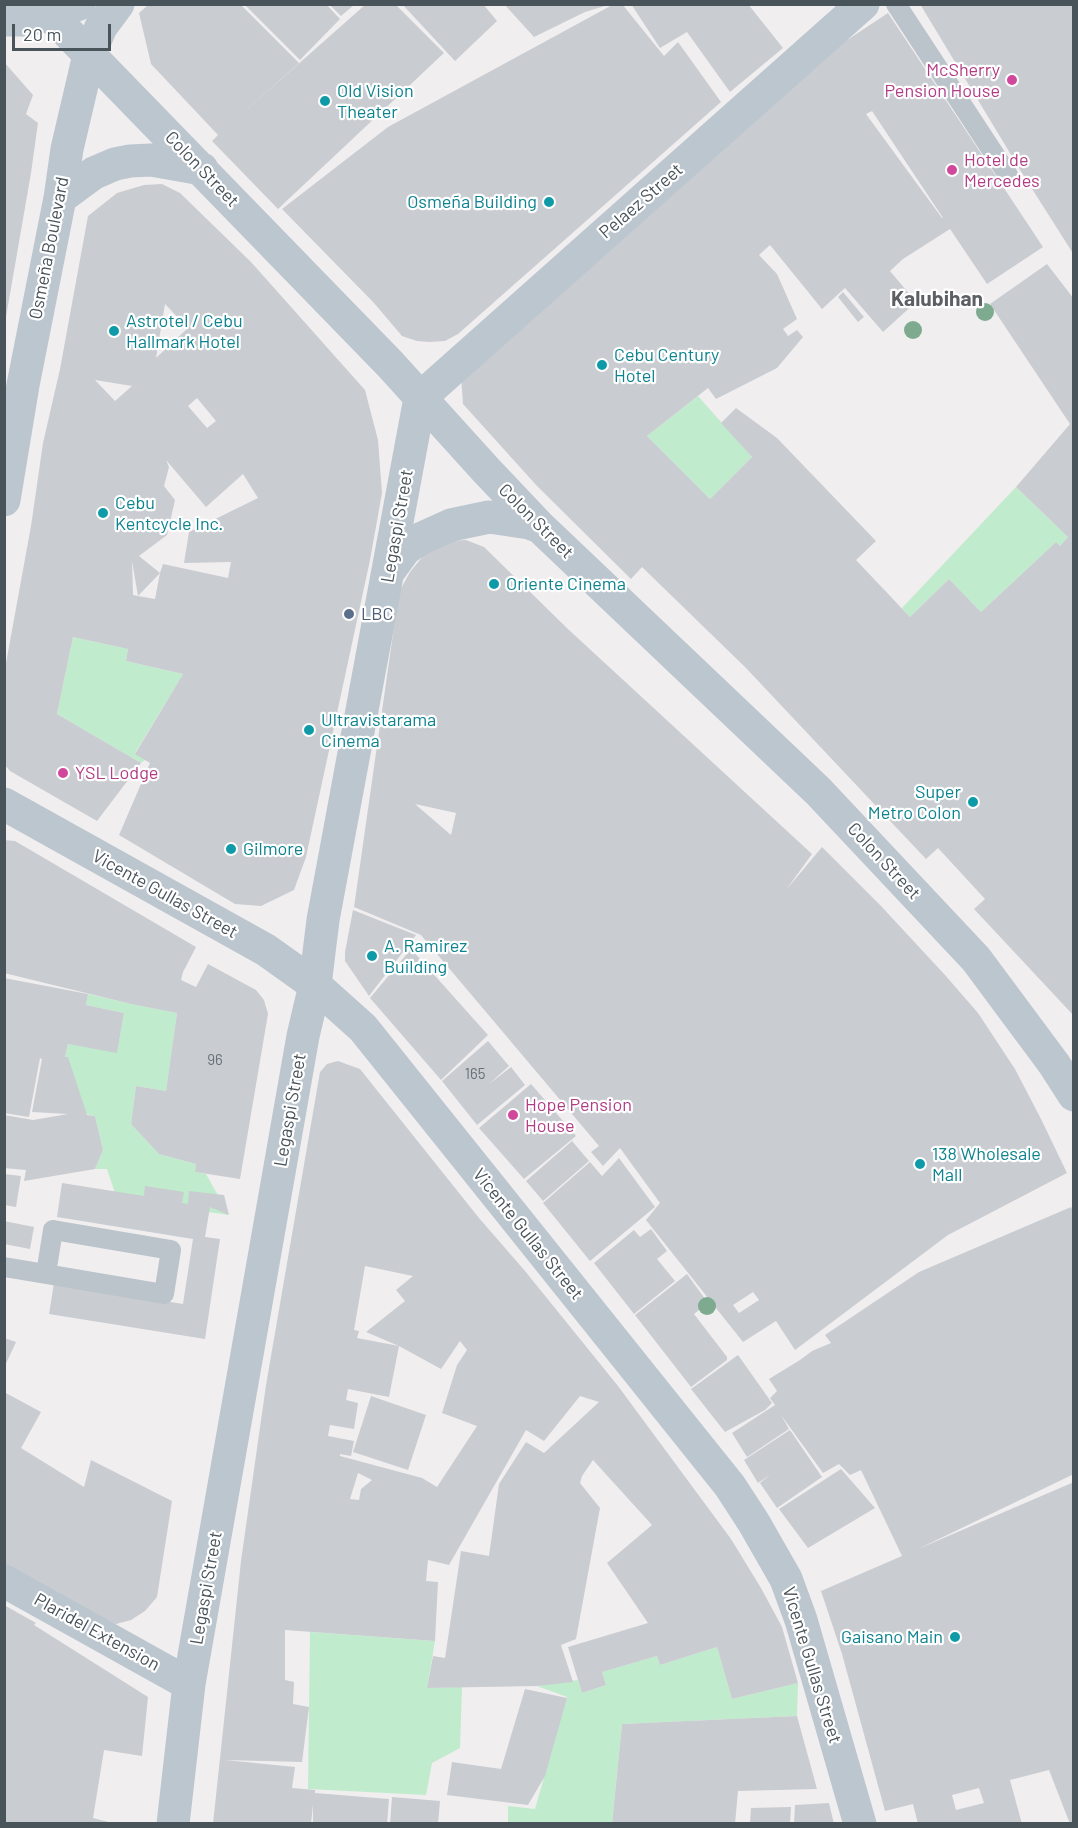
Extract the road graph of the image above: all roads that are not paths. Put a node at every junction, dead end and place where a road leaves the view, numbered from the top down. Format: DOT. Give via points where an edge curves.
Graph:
graph roads {
  1 [pos="118,4"];
  2 [pos="863,4"];
  3 [pos="896,4"];
  4 [pos="57,8"];
  5 [pos="4,20"];
  6 [pos="89,55"];
  7 [pos="202,169"];
  8 [pos="1008,175"];
  9 [pos="60,198"];
  10 [pos="14,384"];
  11 [pos="420,398"];
  12 [pos="4,500"];
  13 [pos="540,527"];
  14 [pos="389,571"];
  15 [pos="4,804"];
  16 [pos="315,985"];
  17 [pos="1074,1095"];
  18 [pos="4,1267"];
  19 [pos="46,1275"];
  20 [pos="4,1581"];
  21 [pos="189,1684"];
  22 [pos="173,1824"];
  23 [pos="860,1824"];
  1 -- 6 [label="street, Osmeña Boulevard" via="101,27"];
  2 -- 11 [label="street, Pelaez Street"];
  3 -- 8 [label="lane"];
  4 -- 5 [label="street" via="29,20"];
  4 -- 6 [label="street, Colon Street"];
  6 -- 7 [label="street, Colon Street"];
  6 -- 9 [label="street, Osmeña Boulevard"];
  7 -- 9 [label="street" via="151,160 115,164 94,173"];
  7 -- 11 [label="street, Colon Street"];
  9 -- 10 [label="street, Osmeña Boulevard"];
  10 -- 12 [label="street, Osmeña Boulevard"];
  11 -- 13 [label="street, Colon Street"];
  11 -- 14 [label="street, Legaspi Street"];
  13 -- 14 [label="street" via="489,517 451,525 405,549"];
  13 -- 17 [label="street, Colon Street" via="818,791 976,959"];
  14 -- 16 [label="street, Legaspi Street" via="323,920"];
  15 -- 16 [label="street, Vicente Gullas Street" via="266,950"];
  16 -- 21 [label="street, Legaspi Street"];
  16 -- 23 [label="street, Vicente Gullas Street" via="363,1028 730,1486 786,1580"];
  18 -- 19 [label="lane"];
  19 -- 19 [label="lane" via="164,1294 171,1250 53,1230"];
  20 -- 21 [label="street, Plaridel Extension"];
  21 -- 22 [label="street, Legaspi Street"];
}
